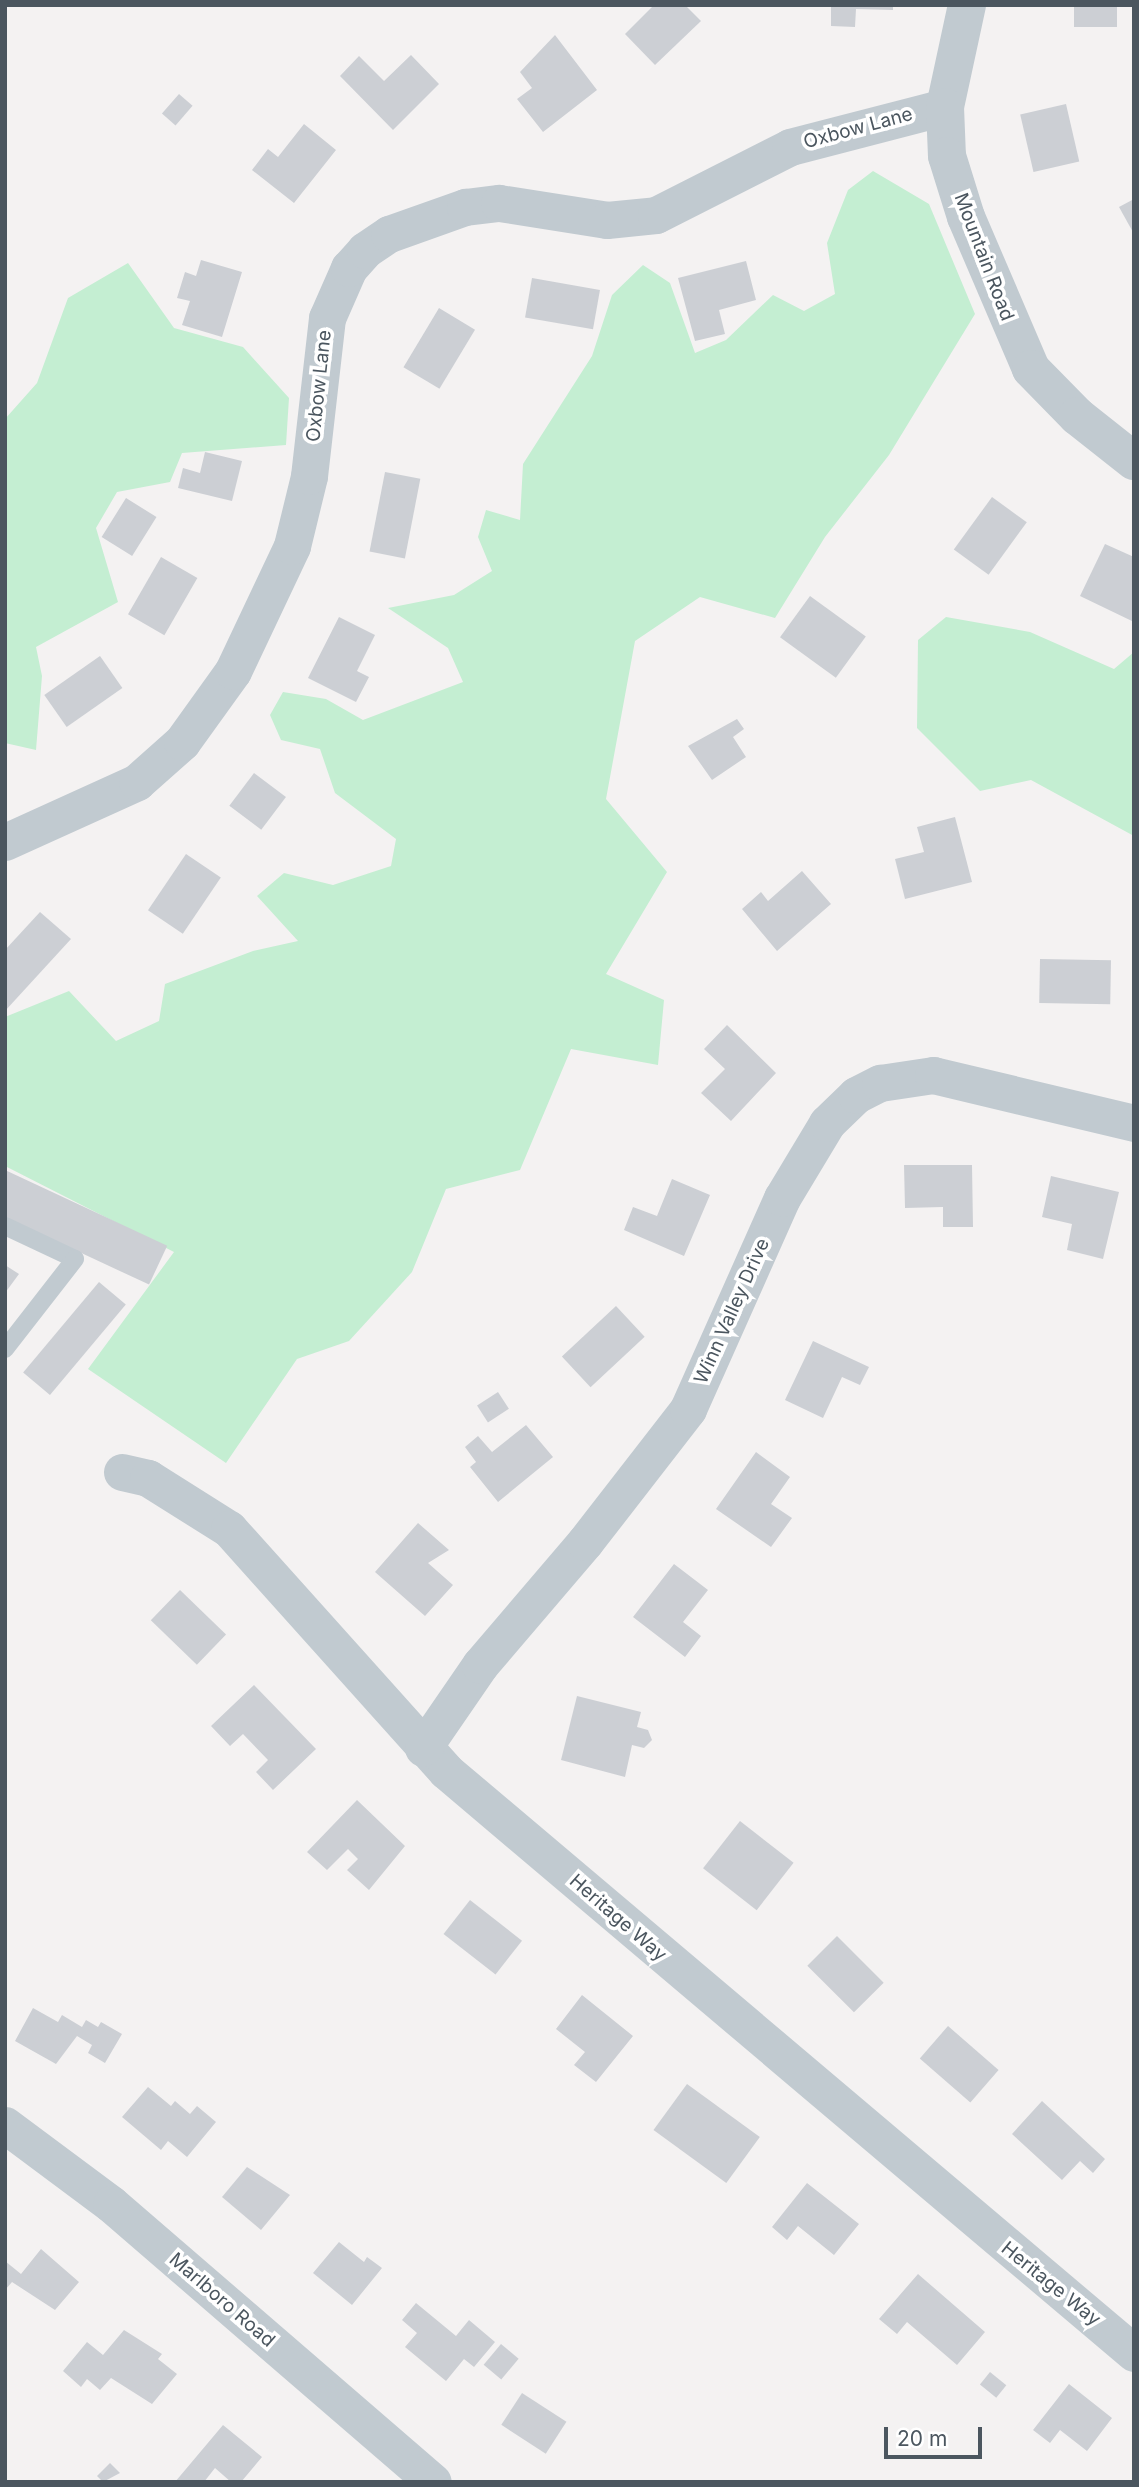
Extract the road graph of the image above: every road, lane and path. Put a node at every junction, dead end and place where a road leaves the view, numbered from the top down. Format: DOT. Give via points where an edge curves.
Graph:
graph roads {
  1 [pos="967,5"];
  2 [pos="946,107"];
  3 [pos="1134,461"];
  4 [pos="5,842"];
  5 [pos="1134,1123"];
  6 [pos="5,1226"];
  7 [pos="5,1349"];
  8 [pos="122,1472"];
  9 [pos="423,1748"];
  10 [pos="5,2125"];
  11 [pos="1134,2353"];
  12 [pos="433,2482"];
  1 -- 2 [label="street, Mountain Road"];
  2 -- 3 [label="street, Mountain Road" via="947,156 965,217 1031,369 1077,416"];
  2 -- 4 [label="street, Oxbow Lane" via="790,146 656,215 607,220 499,204 465,206 398,230 365,250 349,268 327,318 309,476 292,546 233,671 182,742 156,768 108,797"];
  5 -- 9 [label="street, Winn Valley Drive" via="933,1075 880,1083 856,1095 827,1123 782,1198 688,1409 585,1542 480,1665"];
  6 -- 7 [label="lane" via="75,1259"];
  8 -- 9 [label="street, Heritage Way" via="148,1478 239,1539"];
  9 -- 11 [label="street, Heritage Way" via="956,2207"];
  10 -- 12 [label="street, Marlboro Road" via="111,2204"];
}
